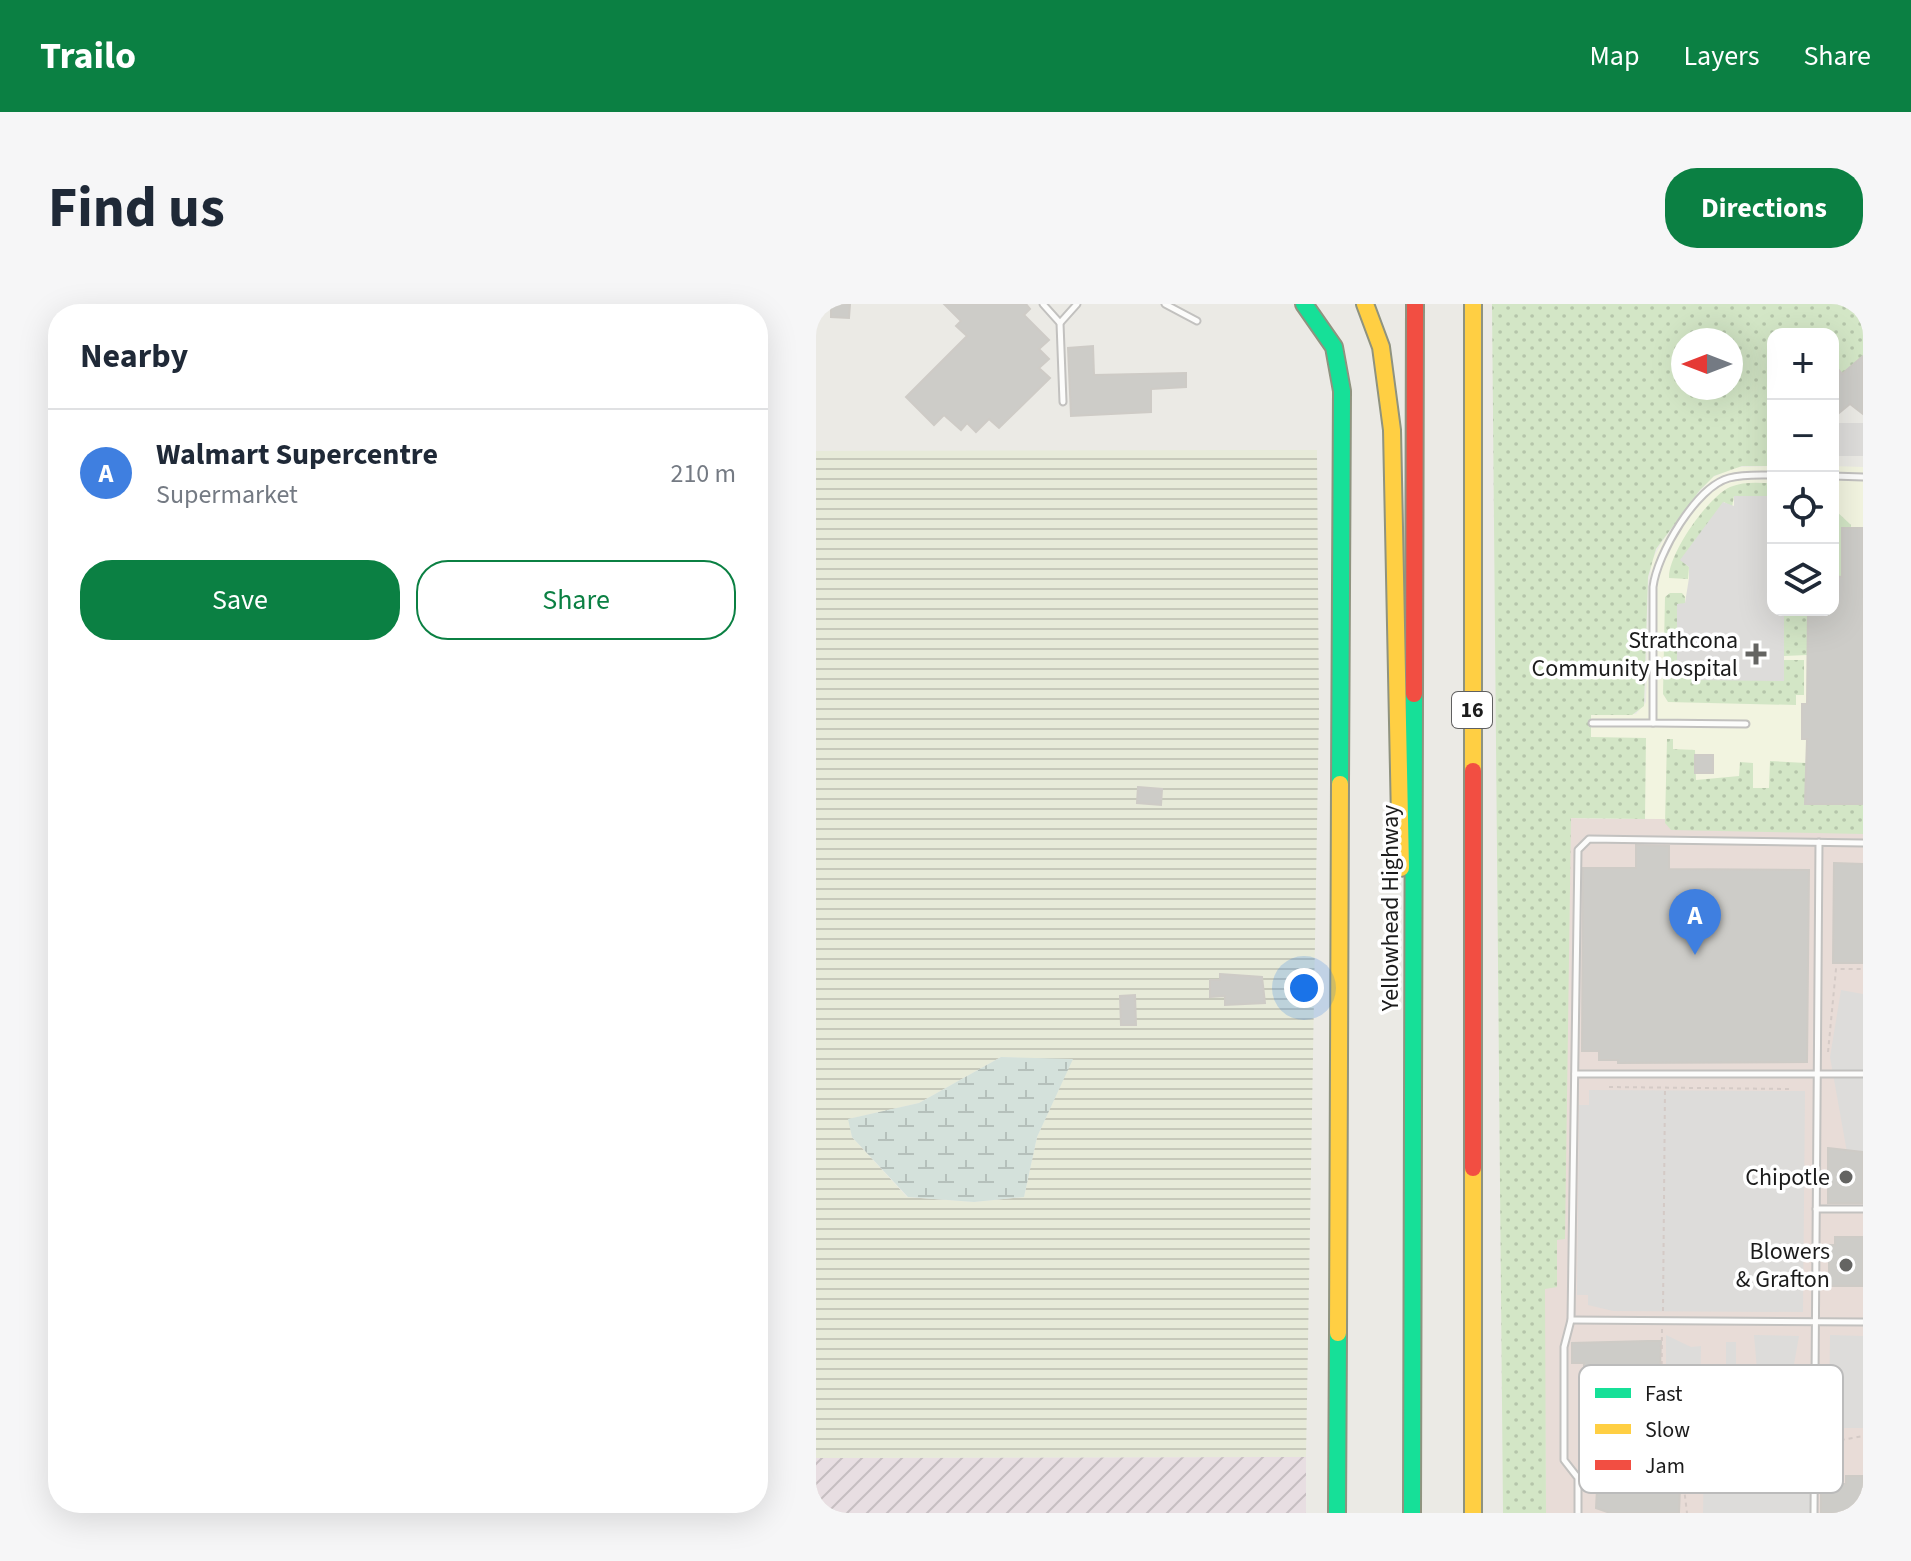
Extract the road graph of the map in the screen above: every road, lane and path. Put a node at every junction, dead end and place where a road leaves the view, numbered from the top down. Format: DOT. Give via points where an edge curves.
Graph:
graph roads {
  1 [pos="1043,304"];
  2 [pos="1077,304"];
  3 [pos="1165,304"];
  4 [pos="1304,304"];
  5 [pos="1365,304"];
  6 [pos="1415,304"];
  7 [pos="1473,304"];
  8 [pos="1197,321"];
  9 [pos="1060,323"];
  10 [pos="1063,402"];
  11 [pos="1767,475"];
  12 [pos="1839,476"];
  13 [pos="1863,477"];
  14 [pos="1592,723"];
  15 [pos="1653,723"];
  16 [pos="1746,724"];
  17 [pos="1819,842"];
  18 [pos="1863,843"];
  19 [pos="1863,969"];
  20 [pos="1827,1055"];
  21 [pos="1575,1074"];
  22 [pos="1863,1074"];
  23 [pos="1817,1075"];
  24 [pos="1414,1082"];
  25 [pos="1609,1087"];
  26 [pos="1665,1088"];
  27 [pos="1790,1089"];
  28 [pos="1816,1209"];
  29 [pos="1863,1209"];
  30 [pos="1571,1320"];
  31 [pos="1662,1321"];
  32 [pos="1816,1321"];
  33 [pos="1863,1322"];
  34 [pos="1661,1365"];
  35 [pos="1815,1365"];
  36 [pos="1863,1436"];
  37 [pos="1843,1439"];
  38 [pos="1684,1493"];
  39 [pos="1337,1513"];
  40 [pos="1412,1513"];
  41 [pos="1473,1513"];
  42 [pos="1578,1513"];
  43 [pos="1687,1513"];
  1 -- 9 [label="lane"];
  2 -- 9 [label="lane"];
  3 -- 8 [label="lane"];
  4 -- 39 [label="main road" via="1334,347 1342,391"];
  5 -- 24 [label="main road" via="1381,347 1392,430 1403,966"];
  6 -- 24 [label="main road, Yellowhead Highway"];
  7 -- 41 [label="main road, 16"];
  9 -- 10 [label="lane"];
  11 -- 15 [label="lane" via="1727,478 1710,488 1661,555 1653,587"];
  12 -- 13 [label="lane"];
  14 -- 15 [label="lane"];
  15 -- 16 [label="lane"];
  17 -- 18 [label="lane"];
  17 -- 21 [label="lane" via="1589,839 1576,860"];
  17 -- 23 [label="lane"];
  19 -- 20 [label="path" via="1836,969"];
  21 -- 23 [label="lane"];
  21 -- 30 [label="lane"];
  22 -- 23 [label="lane"];
  23 -- 28 [label="lane"];
  24 -- 40 [label="main road, Yellowhead Highway"];
  25 -- 26 [label="path"];
  26 -- 27 [label="path"];
  26 -- 31 [label="path"];
  28 -- 29 [label="lane"];
  28 -- 32 [label="lane"];
  30 -- 31 [label="lane"];
  30 -- 42 [label="lane" via="1564,1347 1564,1460 1578,1478"];
  31 -- 32 [label="lane"];
  31 -- 34 [label="path"];
  32 -- 33 [label="lane"];
  32 -- 35 [label="lane"];
  36 -- 37 [label="path"];
  38 -- 43 [label="path"];
}
